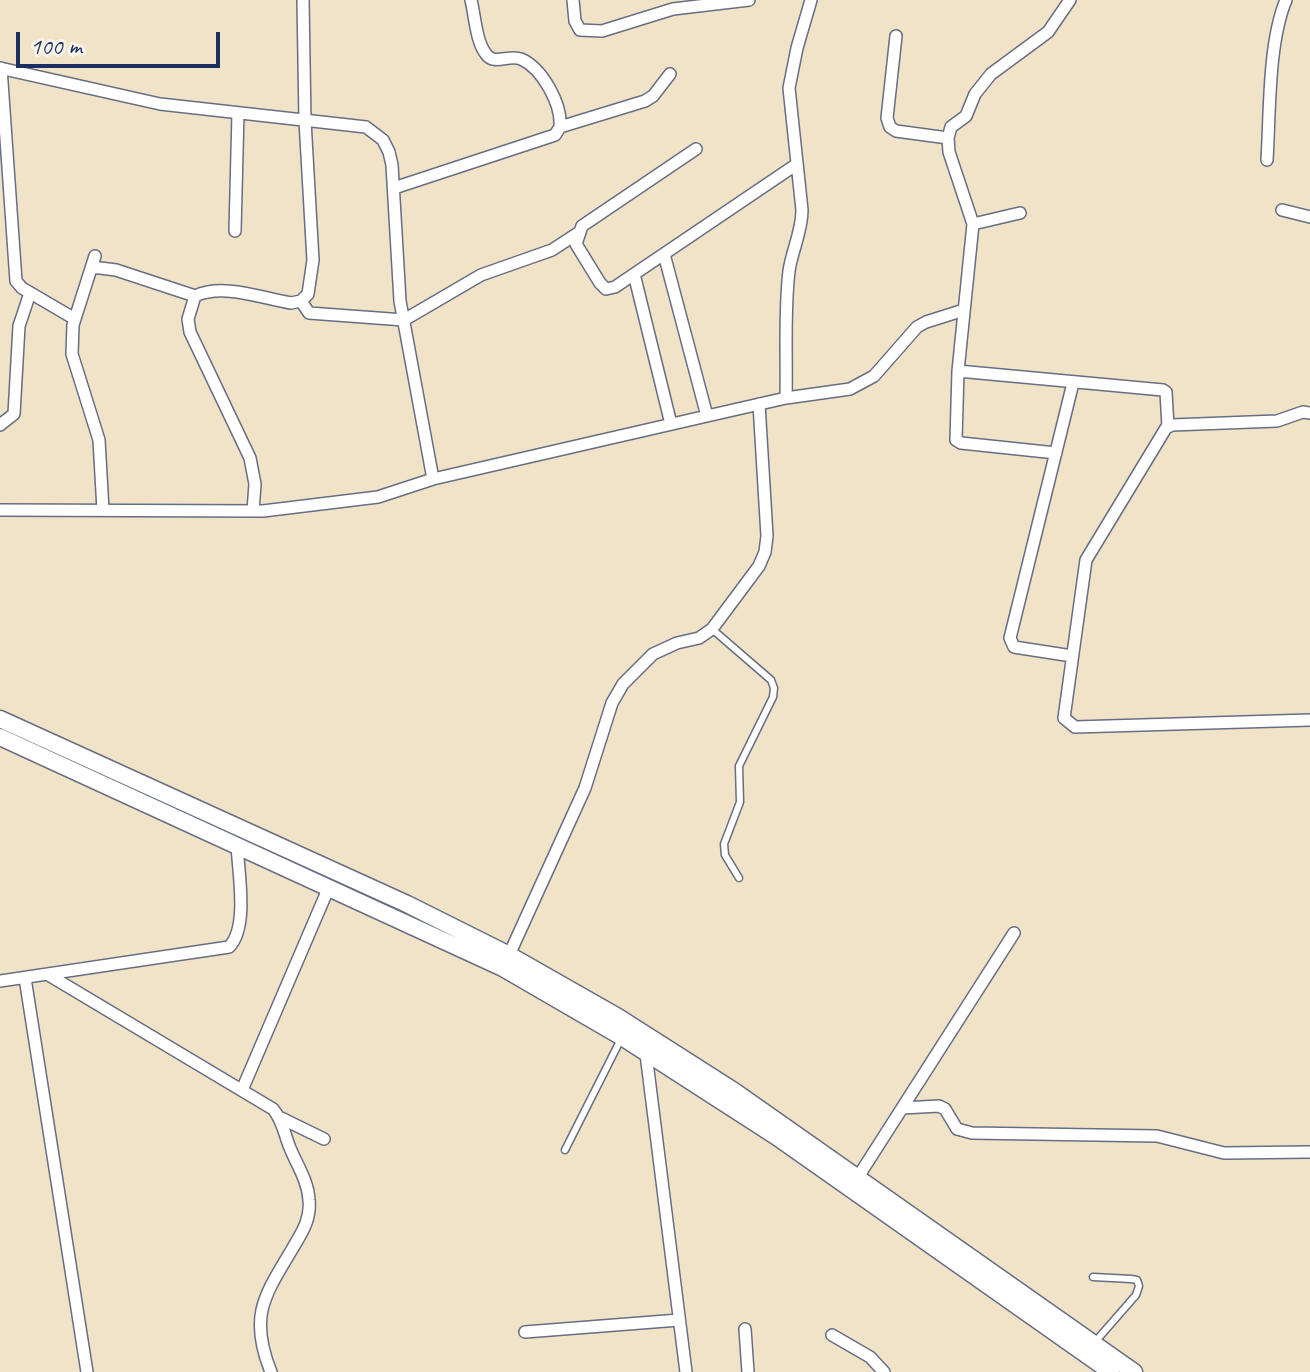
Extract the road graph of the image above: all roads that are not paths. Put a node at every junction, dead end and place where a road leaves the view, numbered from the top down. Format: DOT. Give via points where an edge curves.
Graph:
graph roads {
  1 [pos="303,0"];
  2 [pos="471,0"];
  3 [pos="573,0"];
  4 [pos="749,0"];
  5 [pos="811,0"];
  6 [pos="1070,0"];
  7 [pos="1286,0"];
  8 [pos="720,2"];
  9 [pos="896,36"];
  10 [pos="0,68"];
  11 [pos="670,74"];
  12 [pos="238,113"];
  13 [pos="305,121"];
  14 [pos="560,127"];
  15 [pos="948,138"];
  16 [pos="696,149"];
  17 [pos="1267,160"];
  18 [pos="797,164"];
  19 [pos="394,188"];
  20 [pos="1282,210"];
  21 [pos="1020,213"];
  22 [pos="1310,217"];
  23 [pos="973,224"];
  24 [pos="235,231"];
  25 [pos="578,233"];
  26 [pos="664,254"];
  27 [pos="634,274"];
  28 [pos="30,293"];
  29 [pos="195,296"];
  30 [pos="301,301"];
  31 [pos="964,310"];
  32 [pos="75,319"];
  33 [pos="404,320"];
  34 [pos="958,371"];
  35 [pos="1073,383"];
  36 [pos="786,398"];
  37 [pos="759,404"];
  38 [pos="1310,413"];
  39 [pos="707,416"];
  40 [pos="671,424"];
  41 [pos="0,425"];
  42 [pos="1168,427"];
  43 [pos="1056,453"];
  44 [pos="433,479"];
  45 [pos="0,510"];
  46 [pos="103,510"];
  47 [pos="253,511"];
  48 [pos="712,629"];
  49 [pos="1072,656"];
  50 [pos="0,719"];
  51 [pos="1310,720"];
  52 [pos="0,737"];
  53 [pos="237,844"];
  54 [pos="739,878"];
  55 [pos="329,887"];
  56 [pos="1014,933"];
  57 [pos="509,955"];
  58 [pos="47,974"];
  59 [pos="25,978"];
  60 [pos="0,981"];
  61 [pos="622,1037"];
  62 [pos="646,1054"];
  63 [pos="242,1090"];
  64 [pos="902,1108"];
  65 [pos="281,1118"];
  66 [pos="324,1139"];
  67 [pos="565,1150"];
  68 [pos="1310,1152"];
  69 [pos="858,1177"];
  70 [pos="1093,1277"];
  71 [pos="679,1320"];
  72 [pos="745,1329"];
  73 [pos="525,1332"];
  74 [pos="832,1335"];
  75 [pos="1095,1342"];
  76 [pos="87,1372"];
  77 [pos="271,1372"];
  78 [pos="686,1372"];
  79 [pos="748,1372"];
  80 [pos="884,1372"];
  81 [pos="1111,1372"];
  82 [pos="1134,1372"];
  1 -- 13 [label="street"];
  2 -- 14 [label="street" via="483,51 495,60 521,59 541,77"];
  3 -- 8 [label="street" via="575,21 580,30 590,31"];
  4 -- 8 [label="street"];
  5 -- 18 [label="street" via="789,88"];
  6 -- 15 [label="street" via="1048,32 983,83"];
  7 -- 17 [label="street" via="1273,68"];
  9 -- 15 [label="street" via="890,127"];
  10 -- 12 [label="street" via="160,104"];
  10 -- 28 [label="street" via="16,281"];
  11 -- 14 [label="street" via="645,101"];
  12 -- 13 [label="street"];
  12 -- 24 [label="street"];
  13 -- 19 [label="street" via="347,123 376,133 389,152"];
  13 -- 30 [label="street" via="313,260 308,294"];
  14 -- 19 [label="street" via="555,135"];
  15 -- 23 [label="street"];
  16 -- 25 [label="street"];
  18 -- 26 [label="street"];
  18 -- 36 [label="street" via="802,227 788,286"];
  19 -- 33 [label="street"];
  20 -- 22 [label="street"];
  21 -- 23 [label="street"];
  23 -- 31 [label="street"];
  25 -- 27 [label="street" via="576,244 606,289"];
  25 -- 33 [label="street" via="552,250 481,275"];
  26 -- 27 [label="street"];
  26 -- 39 [label="street"];
  27 -- 40 [label="street"];
  28 -- 32 [label="street"];
  28 -- 41 [label="street" via="19,326 14,414"];
  29 -- 30 [label="street" via="221,290"];
  29 -- 32 [label="street" via="94,262"];
  29 -- 47 [label="street" via="190,332 250,458"];
  30 -- 33 [label="street" via="309,313"];
  31 -- 34 [label="street"];
  31 -- 36 [label="street" via="917,327 861,384"];
  32 -- 46 [label="street" via="72,354 99,440"];
  33 -- 44 [label="street"];
  34 -- 35 [label="street"];
  34 -- 43 [label="street" via="956,440"];
  35 -- 42 [label="street" via="1163,390"];
  35 -- 43 [label="street"];
  36 -- 37 [label="street"];
  37 -- 39 [label="street"];
  37 -- 48 [label="street" via="765,552"];
  38 -- 42 [label="street" via="1277,421"];
  39 -- 40 [label="street"];
  40 -- 44 [label="street"];
  42 -- 49 [label="street" via="1086,560"];
  43 -- 49 [label="street" via="1010,638 1014,647"];
  44 -- 47 [label="street" via="378,497"];
  45 -- 46 [label="street"];
  46 -- 47 [label="street"];
  48 -- 54 [label="lane" via="774,688 739,766 740,802 724,844"];
  48 -- 57 [label="street" via="653,654 623,684 585,788"];
  49 -- 51 [label="street" via="1064,718 1075,727"];
  50 -- 57 [label="street"];
  52 -- 53 [label="street"];
  53 -- 55 [label="street"];
  53 -- 58 [label="street" via="241,926 229,947"];
  55 -- 61 [label="street" via="503,968"];
  55 -- 63 [label="street"];
  56 -- 64 [label="street"];
  57 -- 69 [label="street" via="618,1017"];
  58 -- 59 [label="street"];
  58 -- 63 [label="street"];
  59 -- 60 [label="street"];
  59 -- 76 [label="street"];
  61 -- 62 [label="street"];
  61 -- 67 [label="lane"];
  62 -- 71 [label="street"];
  62 -- 81 [label="street" via="777,1137"];
  63 -- 65 [label="street"];
  64 -- 68 [label="street" via="939,1106 957,1129 972,1133 1157,1136 1224,1153"];
  64 -- 69 [label="street"];
  65 -- 66 [label="street"];
  65 -- 77 [label="street" via="307,1187 309,1208 304,1230 262,1308 261,1345"];
  69 -- 75 [label="street"];
  70 -- 75 [label="lane" via="1137,1280 1139,1286"];
  71 -- 73 [label="street"];
  71 -- 78 [label="street"];
  72 -- 79 [label="street"];
  74 -- 80 [label="street" via="870,1357"];
  75 -- 82 [label="street"];
}
